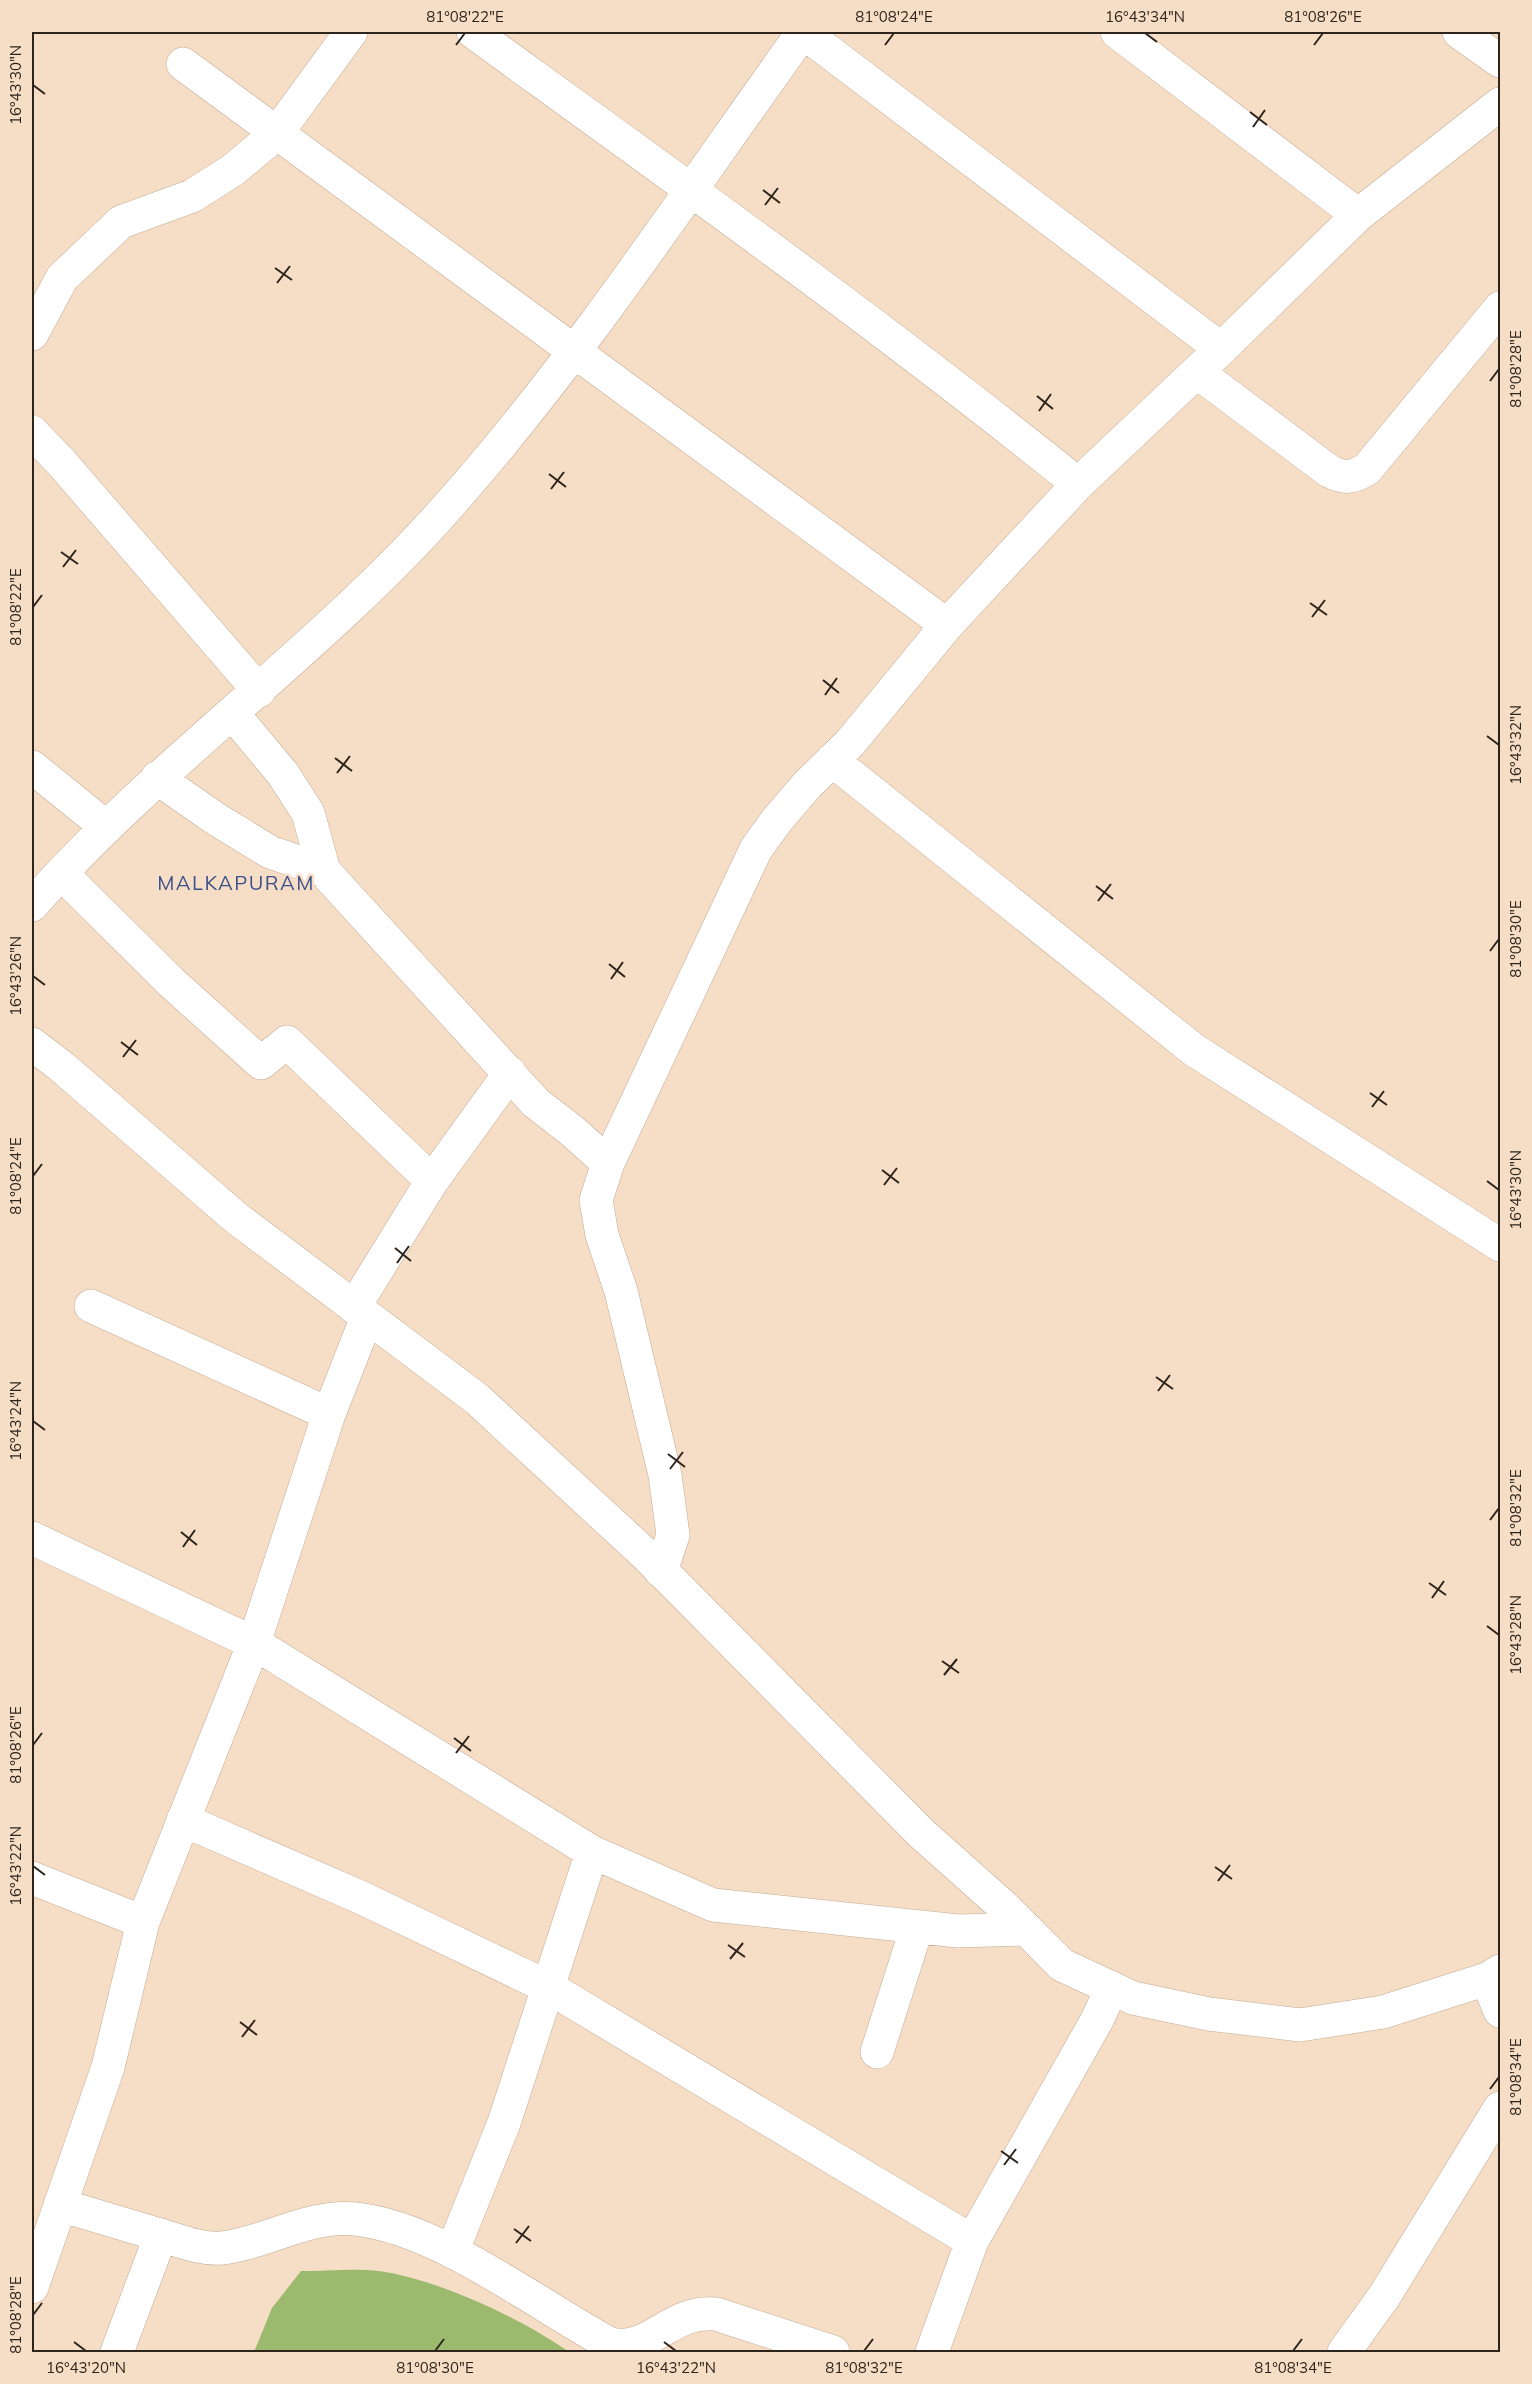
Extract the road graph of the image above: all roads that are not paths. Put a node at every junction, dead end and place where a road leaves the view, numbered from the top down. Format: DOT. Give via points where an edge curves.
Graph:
graph roads {
  1 [pos="351,32"];
  2 [pos="473,32"];
  3 [pos="1117,32"];
  4 [pos="1460,32"];
  5 [pos="1500,61"];
  6 [pos="183,64"];
  7 [pos="1500,104"];
  8 [pos="278,133"];
  9 [pos="690,189"];
  10 [pos="1358,215"];
  11 [pos="1500,308"];
  12 [pos="32,334"];
  13 [pos="1221,349"];
  14 [pos="573,351"];
  15 [pos="1197,372"];
  16 [pos="32,432"];
  17 [pos="1078,484"];
  18 [pos="947,625"];
  19 [pos="259,691"];
  20 [pos="233,714"];
  21 [pos="832,760"];
  22 [pos="32,767"];
  23 [pos="157,778"];
  24 [pos="105,826"];
  25 [pos="324,871"];
  26 [pos="62,874"];
  27 [pos="32,906"];
  28 [pos="32,1044"];
  29 [pos="510,1073"];
  30 [pos="608,1163"];
  31 [pos="432,1181"];
  32 [pos="1500,1245"];
  33 [pos="91,1306"];
  34 [pos="361,1312"];
  35 [pos="329,1413"];
  36 [pos="32,1538"];
  37 [pos="661,1571"];
  38 [pos="254,1643"];
  39 [pos="183,1820"];
  40 [pos="592,1852"];
  41 [pos="32,1878"];
  42 [pos="143,1922"];
  43 [pos="917,1927"];
  44 [pos="1026,1929"];
  45 [pos="1494,1975"];
  46 [pos="548,1988"];
  47 [pos="1112,1988"];
  48 [pos="1500,2011"];
  49 [pos="877,2052"];
  50 [pos="1500,2108"];
  51 [pos="60,2205"];
  52 [pos="161,2235"];
  53 [pos="972,2241"];
  54 [pos="452,2252"];
  55 [pos="32,2287"];
  56 [pos="117,2352"];
  57 [pos="833,2352"];
  58 [pos="932,2352"];
  59 [pos="1344,2352"];
  1 -- 8 [label="street"];
  2 -- 9 [label="street"];
  3 -- 10 [label="street"];
  4 -- 5 [label="street"];
  6 -- 8 [label="street"];
  7 -- 10 [label="street"];
  8 -- 12 [label="street" via="233,171 192,196 121,222 62,278"];
  8 -- 14 [label="street"];
  9 -- 13 [label="street" via="803,32"];
  9 -- 14 [label="street"];
  9 -- 17 [label="street" via="999,420"];
  10 -- 13 [label="street"];
  11 -- 15 [label="street" via="1366,469 1353,477 1329,471"];
  13 -- 15 [label="street"];
  14 -- 18 [label="street"];
  14 -- 19 [label="street" via="451,503 336,623"];
  15 -- 17 [label="street"];
  16 -- 19 [label="street"];
  17 -- 18 [label="street"];
  18 -- 21 [label="street"];
  19 -- 20 [label="street"];
  20 -- 23 [label="street"];
  20 -- 25 [label="street" via="283,774 308,813"];
  21 -- 30 [label="street" via="756,849"];
  21 -- 32 [label="street" via="1194,1050"];
  22 -- 24 [label="street"];
  23 -- 24 [label="street"];
  23 -- 25 [label="street" via="270,852"];
  24 -- 26 [label="street"];
  25 -- 29 [label="street"];
  26 -- 27 [label="street"];
  26 -- 31 [label="street" via="171,982 261,1063 287,1042"];
  28 -- 34 [label="street" via="235,1217"];
  29 -- 30 [label="street" via="536,1103"];
  29 -- 31 [label="street"];
  30 -- 37 [label="street" via="596,1200 665,1475 673,1535"];
  31 -- 34 [label="street"];
  33 -- 35 [label="street"];
  34 -- 35 [label="street"];
  34 -- 37 [label="street" via="477,1399"];
  35 -- 38 [label="street"];
  36 -- 38 [label="street"];
  37 -- 44 [label="street" via="921,1833"];
  38 -- 39 [label="street"];
  38 -- 40 [label="street"];
  39 -- 42 [label="street"];
  39 -- 46 [label="street" via="360,1897"];
  40 -- 43 [label="street" via="713,1905"];
  40 -- 46 [label="street"];
  41 -- 42 [label="street"];
  42 -- 51 [label="street" via="108,2067"];
  43 -- 44 [label="street" via="958,1931"];
  43 -- 49 [label="street"];
  44 -- 47 [label="street" via="1062,1965"];
  45 -- 47 [label="street" via="1383,2012 1300,2025 1209,2014 1132,1998"];
  45 -- 48 [label="street"];
  46 -- 53 [label="street"];
  46 -- 54 [label="street" via="504,2123"];
  47 -- 53 [label="street"];
  50 -- 59 [label="street" via="1385,2295"];
  51 -- 52 [label="street"];
  51 -- 55 [label="street"];
  52 -- 54 [label="street" via="219,2248 250,2244 318,2222 353,2218 397,2227"];
  52 -- 56 [label="street"];
  53 -- 58 [label="street"];
  54 -- 57 [label="street" via="610,2344 625,2348 683,2317 699,2313 716,2314"];
}
